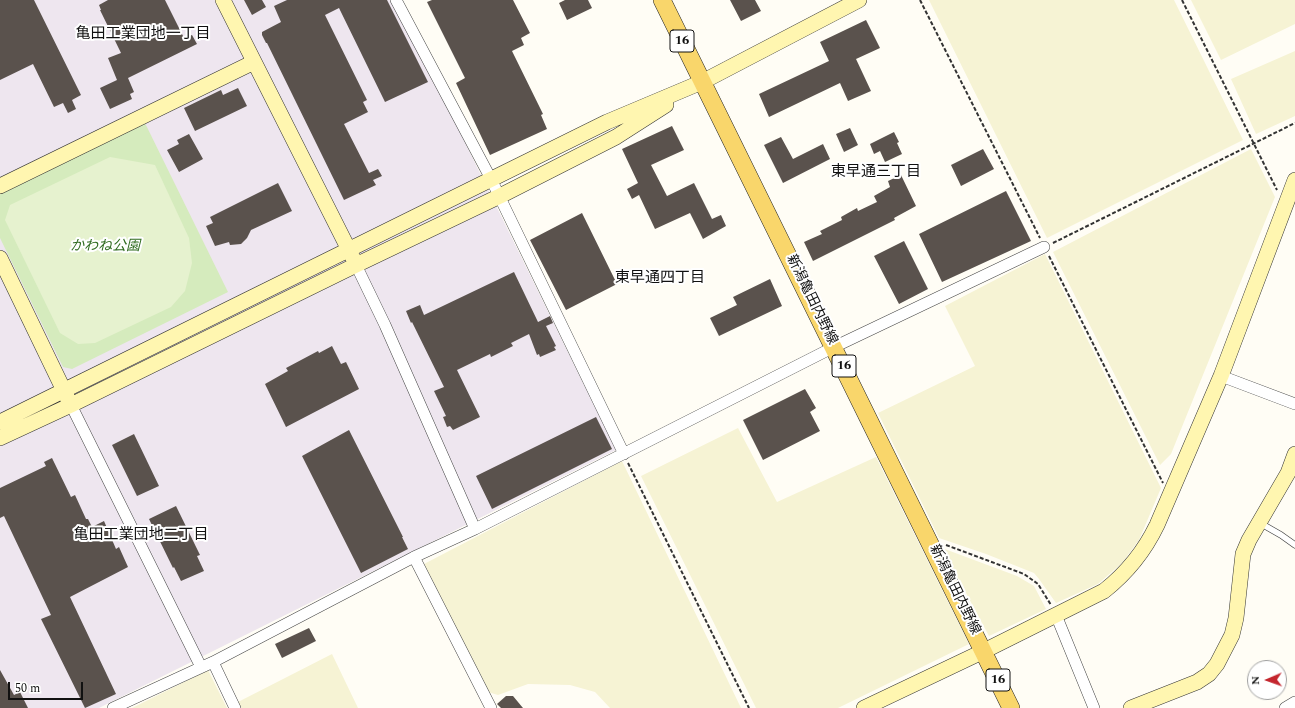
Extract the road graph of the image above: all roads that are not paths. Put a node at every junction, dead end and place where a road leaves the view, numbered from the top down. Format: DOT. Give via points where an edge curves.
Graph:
graph roads {
  1 [pos="223,0"];
  2 [pos="396,0"];
  3 [pos="662,0"];
  4 [pos="859,0"];
  5 [pos="254,62"];
  6 [pos="702,82"];
  7 [pos="491,179"];
  8 [pos="1295,180"];
  9 [pos="0,186"];
  10 [pos="500,196"];
  11 [pos="1044,247"];
  12 [pos="349,249"];
  13 [pos="0,258"];
  14 [pos="356,265"];
  15 [pos="834,347"];
  16 [pos="1221,376"];
  17 [pos="64,390"];
  18 [pos="1295,404"];
  19 [pos="72,405"];
  20 [pos="0,422"];
  21 [pos="0,438"];
  22 [pos="624,454"];
  23 [pos="1295,454"];
  24 [pos="1259,522"];
  25 [pos="475,529"];
  26 [pos="1295,545"];
  27 [pos="414,557"];
  28 [pos="1056,615"];
  29 [pos="984,651"];
  30 [pos="213,662"];
  31 [pos="201,667"];
  32 [pos="1295,702"];
  33 [pos="113,708"];
  34 [pos="235,708"];
  35 [pos="491,708"];
  36 [pos="864,708"];
  37 [pos="1011,708"];
  38 [pos="1094,708"];
  39 [pos="1131,708"];
  40 [pos="1285,708"];
  1 -- 5 [label="street"];
  2 -- 7 [label="street"];
  3 -- 6 [label="main road, 新潟亀田内野線 / 16"];
  4 -- 6 [label="street"];
  5 -- 9 [label="street"];
  5 -- 12 [label="street"];
  6 -- 7 [label="street" via="607,122"];
  6 -- 10 [label="street" via="616,137"];
  6 -- 15 [label="main road, 新潟亀田内野線 / 16"];
  7 -- 10 [label="street"];
  7 -- 12 [label="street"];
  8 -- 16 [label="street"];
  10 -- 14 [label="street"];
  10 -- 22 [label="street"];
  11 -- 15 [label="street"];
  12 -- 14 [label="street"];
  12 -- 17 [label="street"];
  13 -- 17 [label="street"];
  14 -- 19 [label="street"];
  14 -- 25 [label="street"];
  15 -- 22 [label="street"];
  15 -- 29 [label="main road, 新潟亀田内野線 / 16"];
  16 -- 18 [label="street"];
  16 -- 28 [label="street" via="1150,539 1136,561 1120,579 1104,591"];
  17 -- 19 [label="street"];
  17 -- 20 [label="street"];
  19 -- 21 [label="street"];
  19 -- 31 [label="street"];
  22 -- 25 [label="street"];
  23 -- 24 [label="street" via="1288,473"];
  24 -- 26 [label="lane"];
  24 -- 39 [label="street" via="1243,554 1232,635 1217,664 1209,674 1197,682"];
  25 -- 27 [label="street"];
  27 -- 30 [label="street"];
  27 -- 35 [label="street"];
  28 -- 29 [label="street"];
  28 -- 38 [label="street"];
  29 -- 36 [label="street"];
  29 -- 37 [label="main road, 新潟亀田内野線 / 16"];
  30 -- 31 [label="street"];
  30 -- 34 [label="street"];
  31 -- 33 [label="street"];
  32 -- 40 [label="street"];
}
